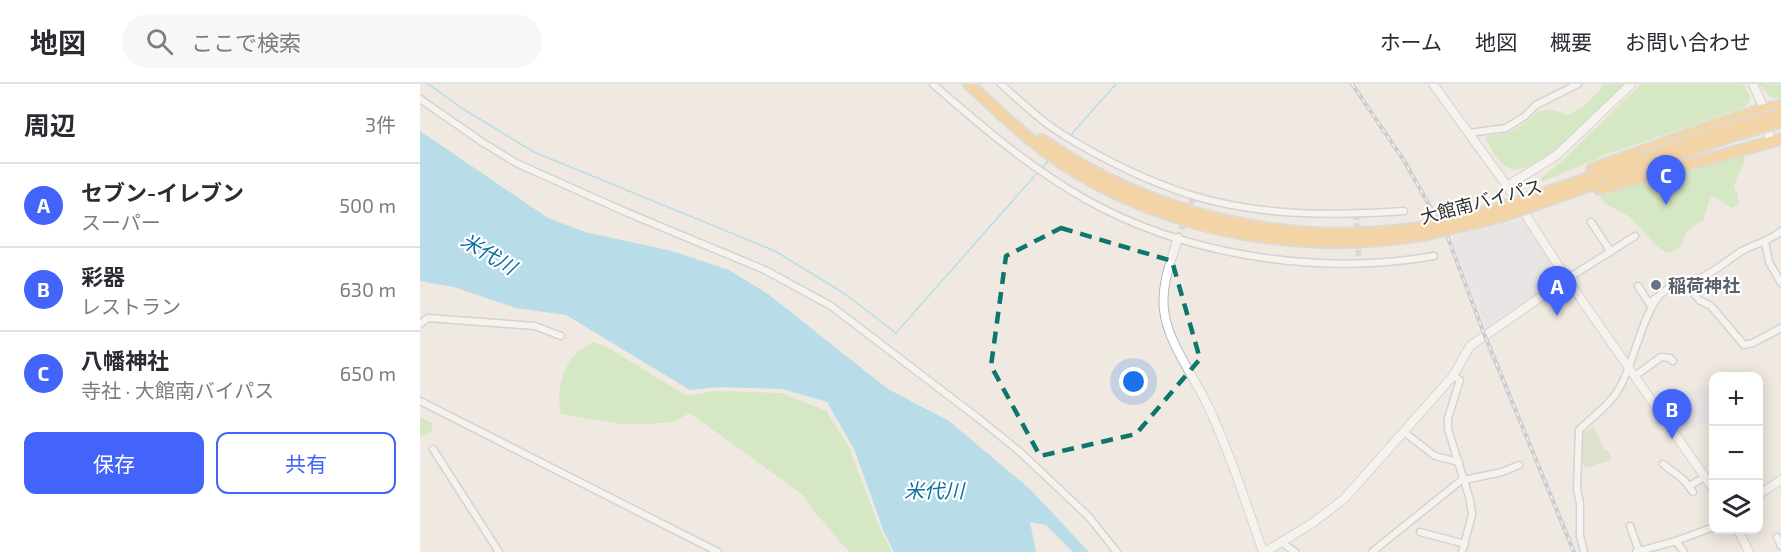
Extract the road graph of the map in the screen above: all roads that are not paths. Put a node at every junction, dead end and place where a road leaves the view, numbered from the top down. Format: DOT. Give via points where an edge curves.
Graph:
graph roads {
  1 [pos="933,84"];
  2 [pos="971,84"];
  3 [pos="1001,84"];
  4 [pos="1433,84"];
  5 [pos="1578,84"];
  6 [pos="1631,84"];
  7 [pos="1753,84"];
  8 [pos="1565,87"];
  9 [pos="420,99"];
  10 [pos="1781,106"];
  11 [pos="1764,109"];
  12 [pos="1781,114"];
  13 [pos="1781,122"];
  14 [pos="1468,134"];
  15 [pos="1776,140"];
  16 [pos="1639,164"];
  17 [pos="1596,179"];
  18 [pos="1507,186"];
  19 [pos="1404,211"];
  20 [pos="1591,222"];
  21 [pos="1427,230"];
  22 [pos="1781,231"];
  23 [pos="1635,237"];
  24 [pos="1178,238"];
  25 [pos="1765,242"];
  26 [pos="1611,252"];
  27 [pos="1434,256"];
  28 [pos="1567,279"];
  29 [pos="1685,282"];
  30 [pos="1781,284"];
  31 [pos="1638,286"];
  32 [pos="1660,295"];
  33 [pos="420,324"];
  34 [pos="1781,328"];
  35 [pos="561,336"];
  36 [pos="1673,361"];
  37 [pos="1629,367"];
  38 [pos="1453,376"];
  39 [pos="1635,376"];
  40 [pos="420,401"];
  41 [pos="1404,432"];
  42 [pos="433,449"];
  43 [pos="1459,462"];
  44 [pos="1663,464"];
  45 [pos="1519,465"];
  46 [pos="1705,477"];
  47 [pos="1464,479"];
  48 [pos="1781,480"];
  49 [pos="1709,484"];
  50 [pos="1763,492"];
  51 [pos="1630,526"];
  52 [pos="1709,529"];
  53 [pos="1420,532"];
  54 [pos="1740,534"];
  55 [pos="1777,537"];
  56 [pos="1676,541"];
  57 [pos="1281,542"];
  58 [pos="1465,544"];
  59 [pos="1781,546"];
  60 [pos="499,552"];
  61 [pos="718,552"];
  62 [pos="1117,552"];
  63 [pos="1264,552"];
  64 [pos="1295,552"];
  65 [pos="1372,552"];
  66 [pos="1462,552"];
  67 [pos="1584,552"];
  68 [pos="1637,552"];
  69 [pos="1684,552"];
  70 [pos="1749,552"];
  1 -- 24 [label="street" via="998,140 1084,198"];
  2 -- 21 [label="highway, 大館南バイパス" via="1065,160 1178,209 1229,223 1282,231 1335,234"];
  3 -- 19 [label="street" via="1068,137 1111,163 1194,196 1294,212"];
  4 -- 14 [label="street"];
  5 -- 8 [label="street"];
  6 -- 18 [label="street" via="1557,155"];
  7 -- 11 [label="street"];
  8 -- 14 [label="street" via="1506,128"];
  9 -- 62 [label="street" via="516,163 765,270 831,306 1020,451 1089,517"];
  10 -- 11 [label="highway"];
  11 -- 15 [label="street"];
  11 -- 17 [label="highway" via="1646,148"];
  12 -- 16 [label="highway, 大館南バイパス, bridge" via="1730,128"];
  13 -- 16 [label="highway, 大館南バイパス, bridge"];
  14 -- 18 [label="street"];
  15 -- 17 [label="highway"];
  16 -- 17 [label="highway, 大館南バイパス"];
  17 -- 21 [label="highway, 大館南バイパス, bridge"];
  17 -- 21 [label="highway, 大館南バイパス, bridge" via="1475,224"];
  18 -- 28 [label="street"];
  20 -- 26 [label="street"];
  22 -- 25 [label="street"];
  23 -- 26 [label="street"];
  24 -- 27 [label="street" via="1246,254 1311,263"];
  24 -- 63 [label="street" via="1166,279 1164,310 1168,327 1218,428"];
  25 -- 29 [label="street" via="1747,248 1700,278"];
  25 -- 30 [label="street" via="1769,262"];
  26 -- 28 [label="street"];
  28 -- 37 [label="street"];
  28 -- 38 [label="street" via="1470,346"];
  29 -- 32 [label="street"];
  29 -- 34 [label="street" via="1744,345"];
  31 -- 32 [label="street" via="1649,303"];
  32 -- 37 [label="street"];
  33 -- 35 [label="street" via="428,318 535,326"];
  36 -- 39 [label="street" via="1661,357"];
  37 -- 39 [label="street"];
  37 -- 67 [label="street" via="1609,403 1579,430 1577,489"];
  38 -- 41 [label="street"];
  38 -- 43 [label="street" via="1460,380 1448,429"];
  39 -- 46 [label="street"];
  40 -- 61 [label="street"];
  41 -- 43 [label="street" via="1435,456"];
  41 -- 57 [label="street" via="1344,499"];
  42 -- 60 [label="street"];
  43 -- 47 [label="street"];
  44 -- 46 [label="street" via="1691,489"];
  45 -- 47 [label="street"];
  46 -- 49 [label="street"];
  47 -- 58 [label="street" via="1472,515"];
  47 -- 65 [label="street"];
  48 -- 50 [label="street"];
  51 -- 68 [label="street"];
  52 -- 56 [label="street"];
  53 -- 58 [label="street"];
  54 -- 70 [label="street"];
  55 -- 59 [label="street"];
  56 -- 68 [label="street"];
  56 -- 69 [label="street"];
  57 -- 63 [label="street"];
  57 -- 64 [label="street"];
  58 -- 66 [label="street"];
}
